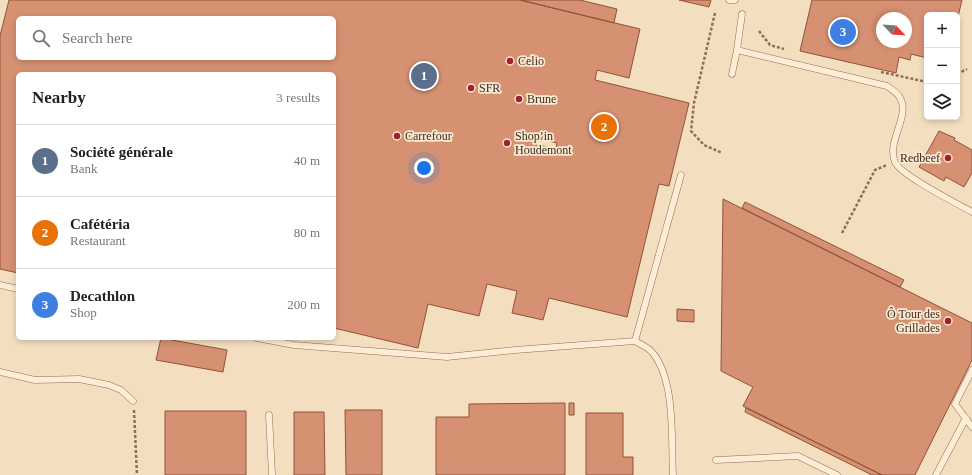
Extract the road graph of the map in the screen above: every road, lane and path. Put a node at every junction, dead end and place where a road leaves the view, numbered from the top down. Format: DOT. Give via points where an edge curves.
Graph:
graph roads {
  1 [pos="729,0"];
  2 [pos="735,0"];
  3 [pos="715,13"];
  4 [pos="742,14"];
  5 [pos="759,31"];
  6 [pos="770,46"];
  7 [pos="737,50"];
  8 [pos="967,69"];
  9 [pos="960,72"];
  10 [pos="732,74"];
  11 [pos="722,154"];
  12 [pos="895,162"];
  13 [pos="681,175"];
  14 [pos="972,212"];
  15 [pos="842,233"];
  16 [pos="0,285"];
  17 [pos="16,289"];
  18 [pos="268,340"];
  19 [pos="635,341"];
  20 [pos="972,370"];
  21 [pos="0,372"];
  22 [pos="133,401"];
  23 [pos="269,415"];
  24 [pos="966,418"];
  25 [pos="972,427"];
  26 [pos="716,460"];
  27 [pos="137,475"];
  28 [pos="272,475"];
  29 [pos="673,475"];
  30 [pos="837,475"];
  31 [pos="936,475"];
  1 -- 2 [label="lane"];
  3 -- 11 [label="path" via="694,103 691,131 704,145"];
  4 -- 7 [label="lane"];
  5 -- 6 [label="path"];
  7 -- 10 [label="lane"];
  7 -- 12 [label="lane" via="887,86 899,96 903,108 893,148"];
  8 -- 9 [label="path"];
  12 -- 14 [label="lane" via="899,168 918,181"];
  12 -- 15 [label="path" via="875,170"];
  13 -- 19 [label="lane"];
  16 -- 17 [label="lane"];
  18 -- 19 [label="lane" via="294,345 446,357"];
  19 -- 29 [label="lane" via="650,350 663,369 670,399"];
  20 -- 24 [label="lane" via="955,404"];
  21 -- 22 [label="lane" via="35,380 80,379 104,384 121,390"];
  22 -- 27 [label="path"];
  23 -- 28 [label="lane"];
  24 -- 25 [label="lane"];
  24 -- 31 [label="lane"];
  26 -- 30 [label="lane" via="798,456"];
}
